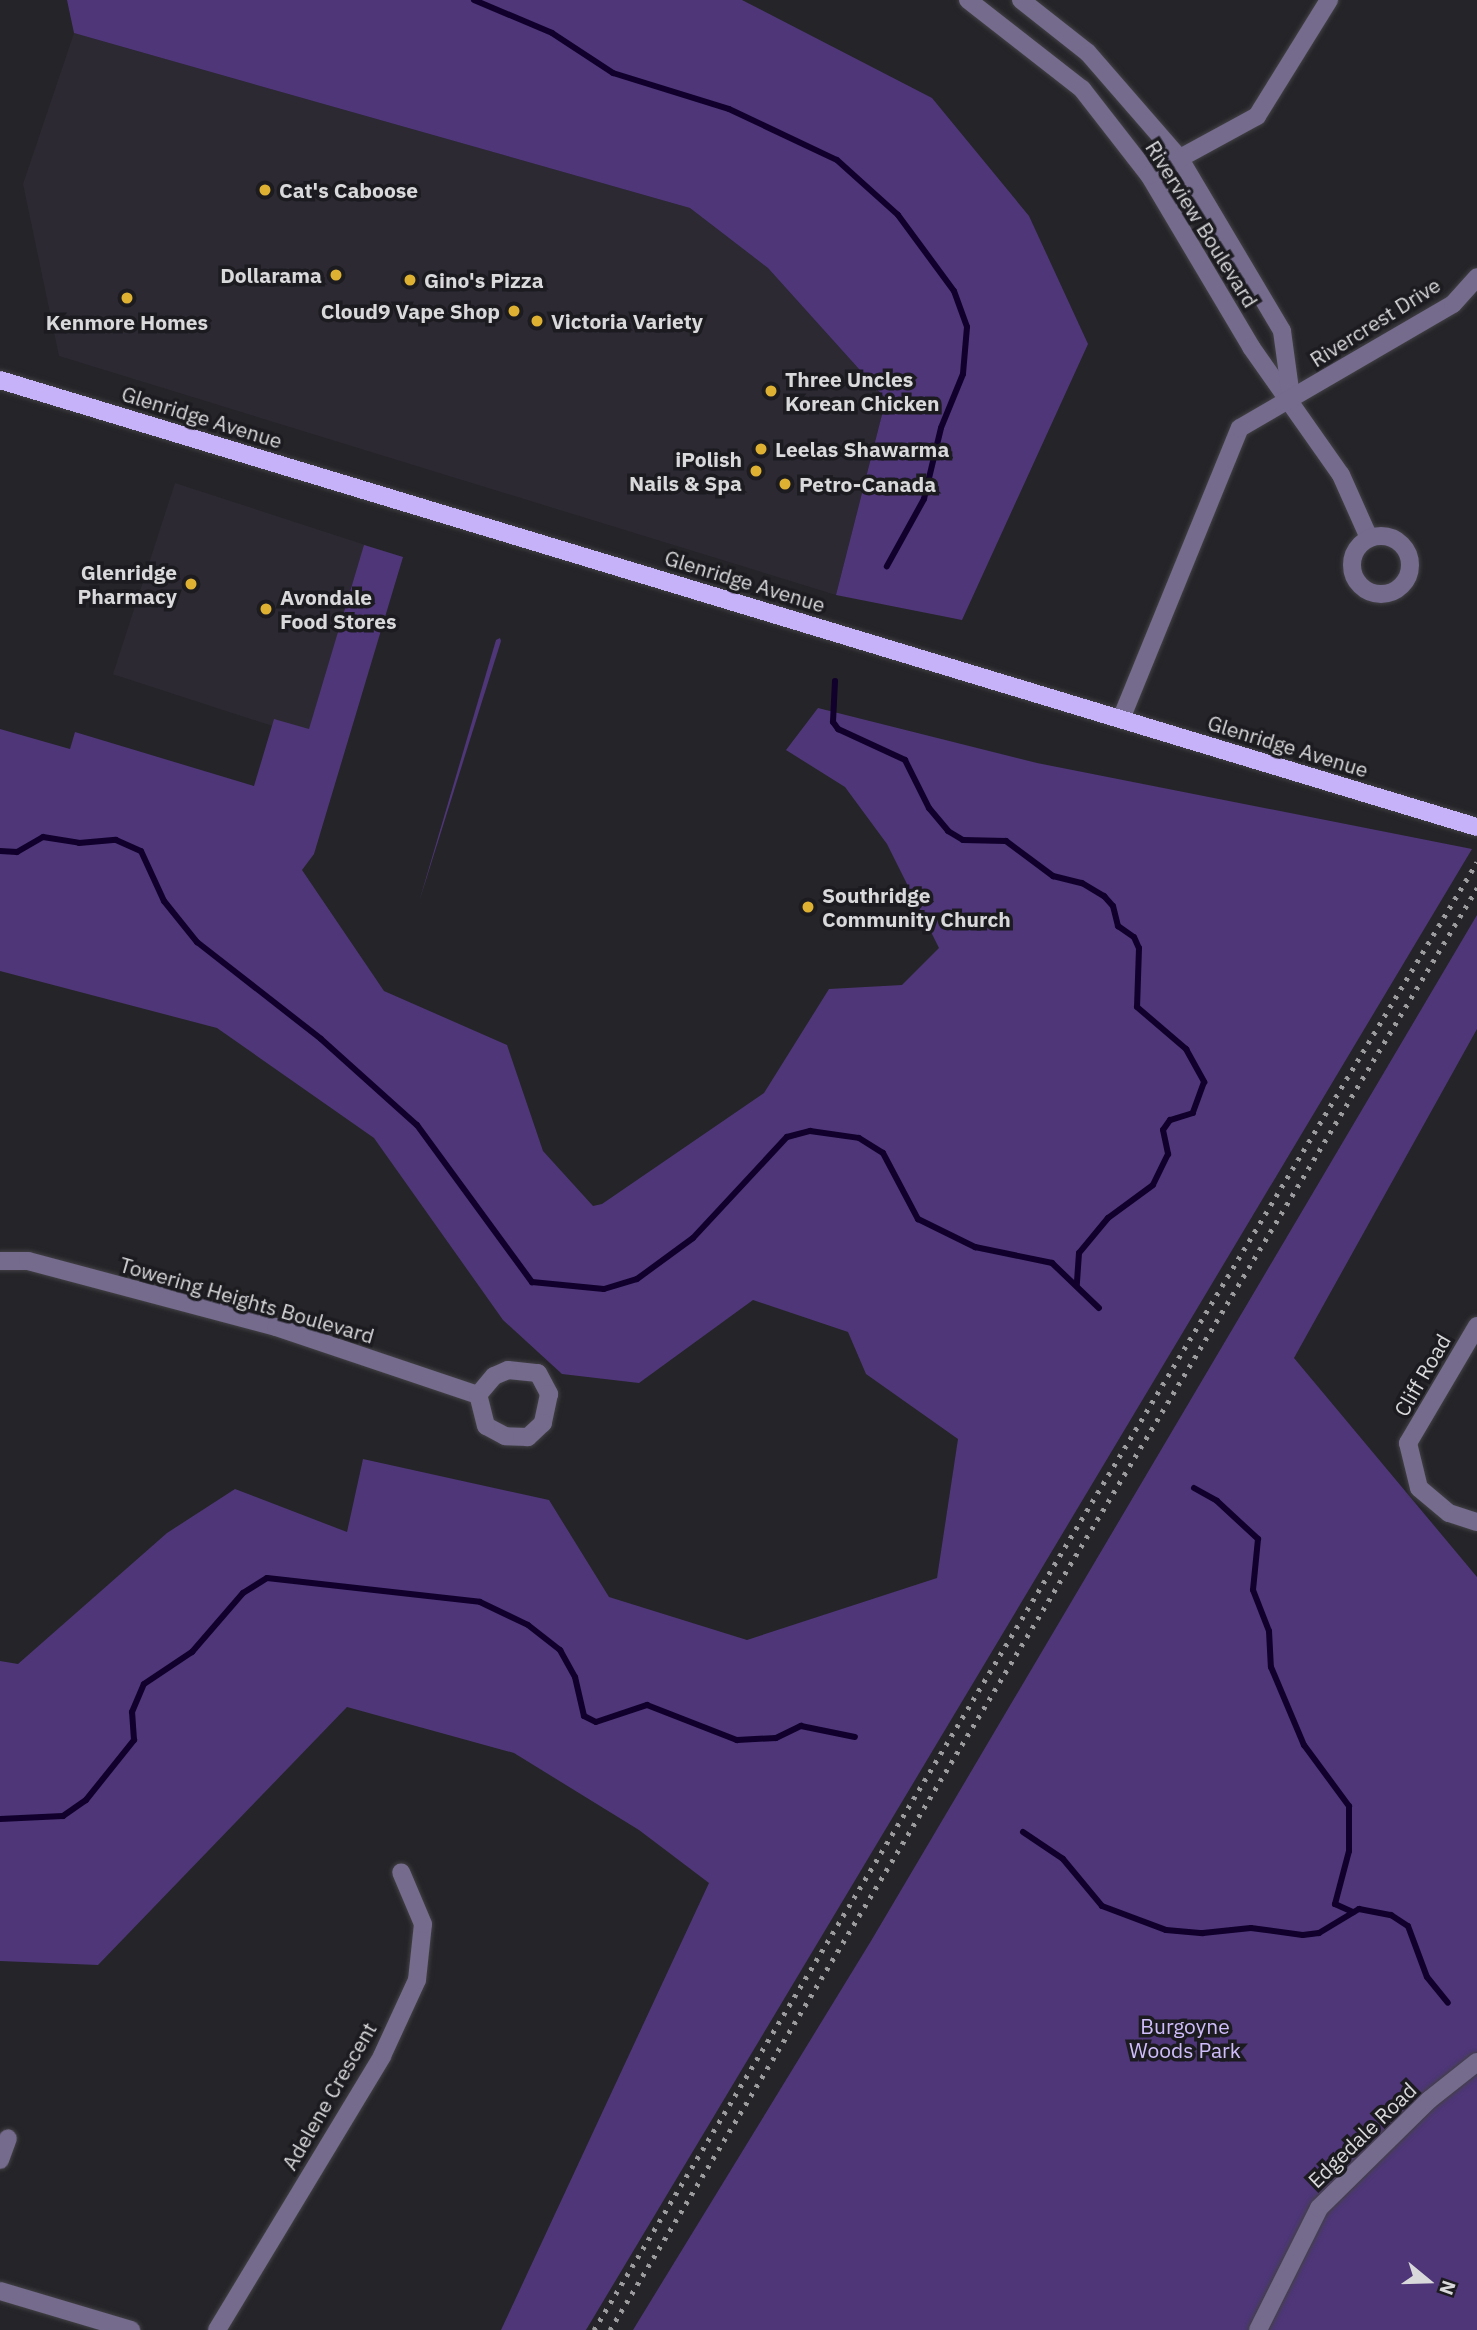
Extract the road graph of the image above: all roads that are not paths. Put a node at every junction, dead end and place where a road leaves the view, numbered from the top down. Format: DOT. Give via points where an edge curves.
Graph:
graph roads {
  1 [pos="1021,0"];
  2 [pos="1329,0"];
  3 [pos="979,3"];
  4 [pos="1180,159"];
  5 [pos="1149,176"];
  6 [pos="1477,277"];
  7 [pos="0,380"];
  8 [pos="1292,400"];
  9 [pos="1369,538"];
  10 [pos="1121,719"];
  11 [pos="1477,827"];
  12 [pos="0,1261"];
  13 [pos="1477,1326"];
  14 [pos="478,1395"];
  15 [pos="1477,1522"];
  16 [pos="401,1872"];
  17 [pos="1477,2062"];
  18 [pos="8,2138"];
  19 [pos="0,2160"];
  20 [pos="0,2291"];
  21 [pos="131,2330"];
  22 [pos="217,2330"];
  23 [pos="1258,2330"];
  1 -- 4 [label="street, Riverview Boulevard" via="1088,53"];
  2 -- 4 [label="street" via="1257,116"];
  3 -- 5 [label="street, Riverview Boulevard" via="1082,89"];
  4 -- 5 [label="street"];
  4 -- 8 [label="street, Riverview Boulevard" via="1282,331"];
  5 -- 8 [label="street, Riverview Boulevard" via="1251,347"];
  6 -- 8 [label="street, Rivercrest Drive" via="1453,304"];
  7 -- 10 [label="main road, Glenridge Avenue"];
  8 -- 9 [label="street" via="1341,475"];
  8 -- 10 [label="street" via="1240,428"];
  10 -- 11 [label="main road, Glenridge Avenue"];
  12 -- 14 [label="street, Towering Heights Boulevard" via="28,1261 276,1327"];
  13 -- 15 [label="street, Cliff Road" via="1408,1443 1419,1488 1449,1513"];
  14 -- 14 [label="street" via="486,1426 505,1436 528,1437 543,1423 549,1394 538,1373 508,1370 494,1376"];
  16 -- 22 [label="street, Adelene Crescent" via="423,1924 417,1980 382,2056"];
  17 -- 23 [label="street, Edgedale Road" via="1429,2100 1319,2208"];
  18 -- 19 [label="street"];
  20 -- 21 [label="street"];
}
